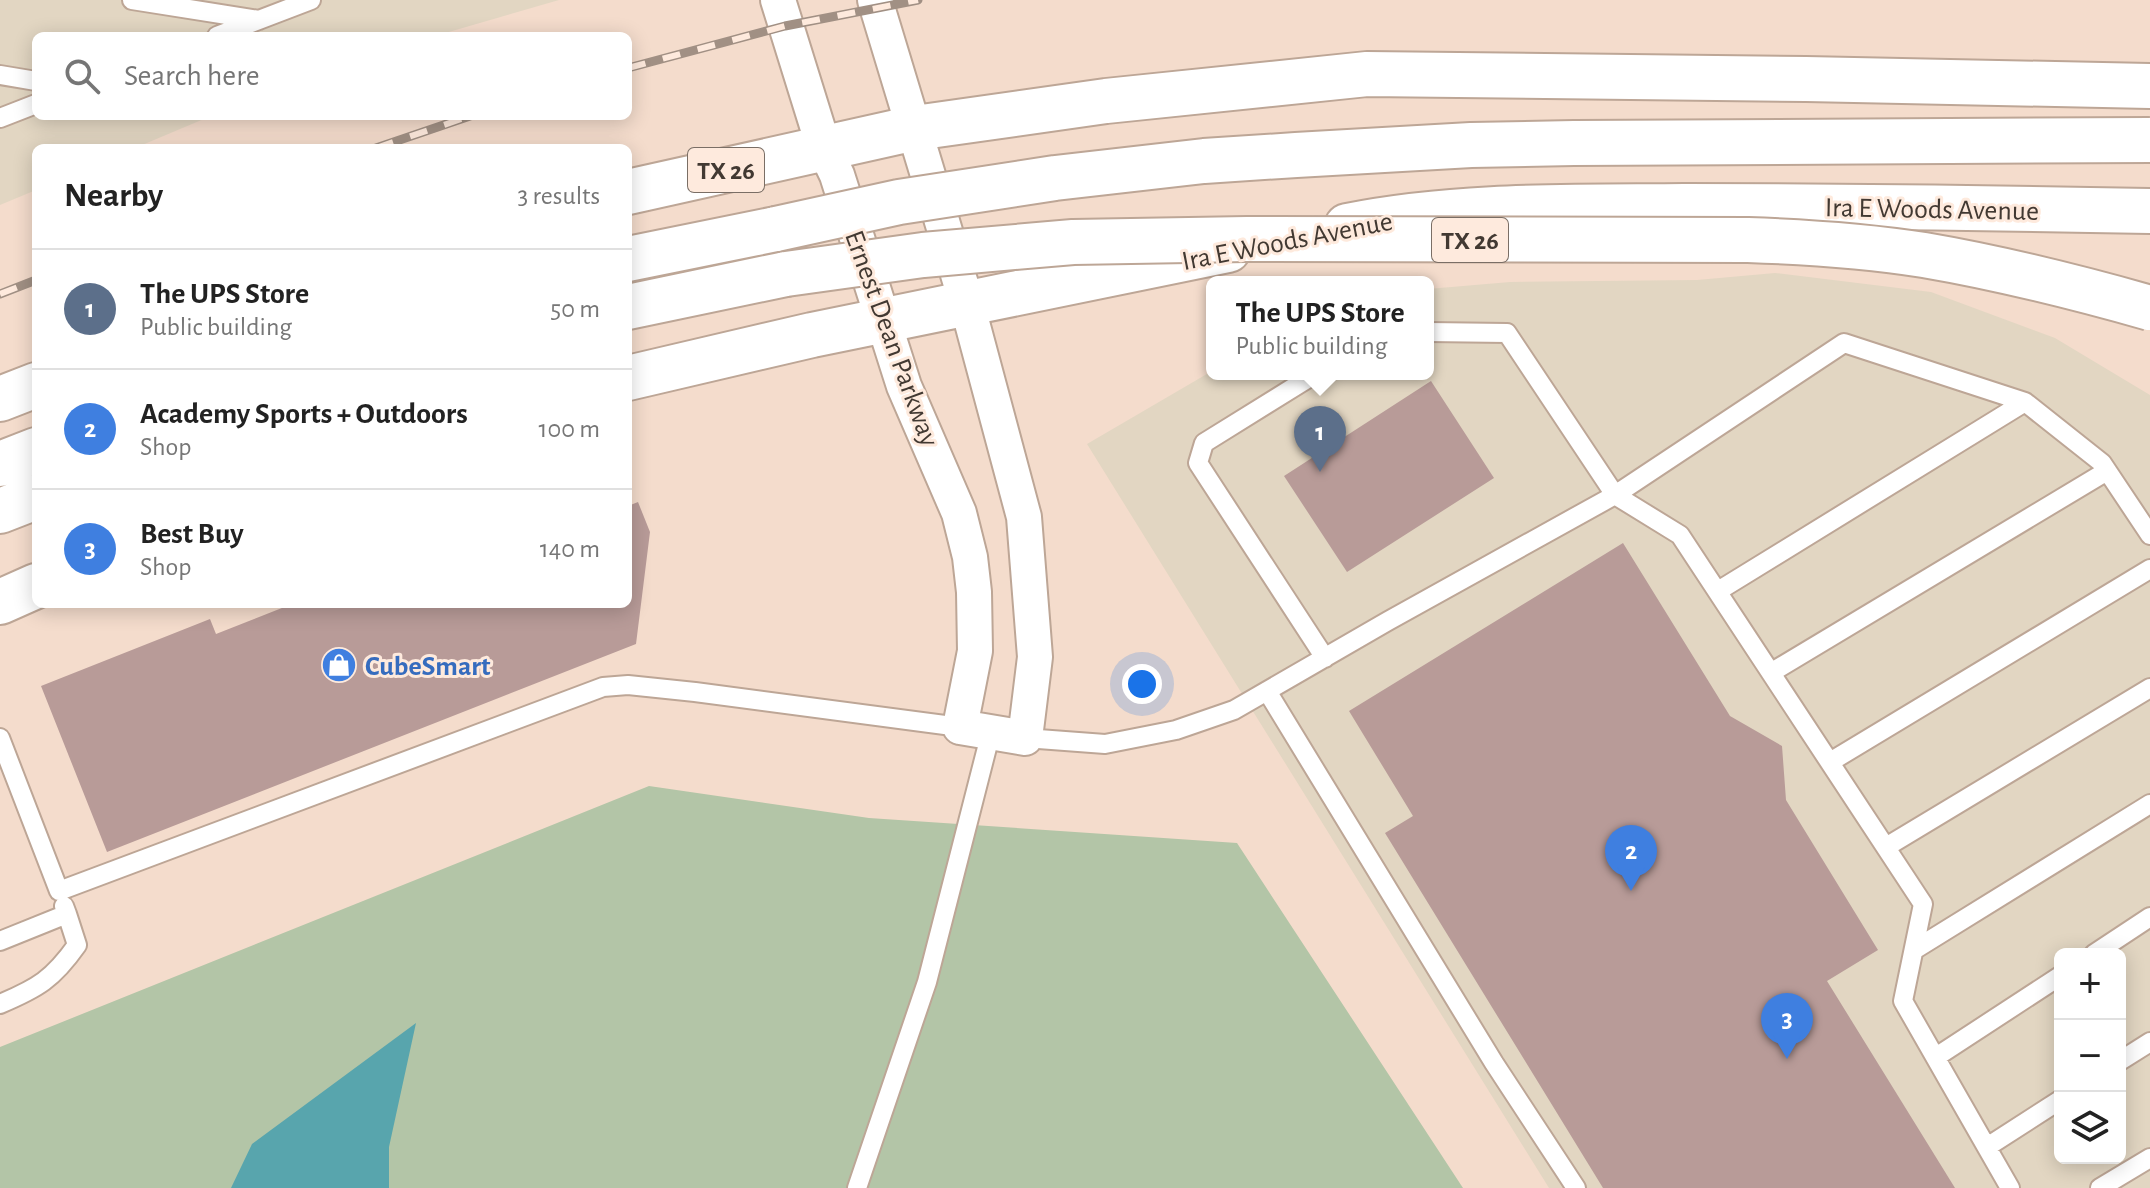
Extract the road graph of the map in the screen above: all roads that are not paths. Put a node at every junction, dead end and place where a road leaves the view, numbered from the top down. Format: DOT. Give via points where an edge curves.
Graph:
graph roads {
  1 [pos="132,0"];
  2 [pos="311,0"];
  3 [pos="778,0"];
  4 [pos="875,0"];
  5 [pos="259,20"];
  6 [pos="228,32"];
  7 [pos="0,75"];
  8 [pos="32,80"];
  9 [pos="2150,86"];
  10 [pos="32,106"];
  11 [pos="0,118"];
  12 [pos="915,128"];
  13 [pos="2150,140"];
  14 [pos="824,148"];
  15 [pos="632,191"];
  16 [pos="2052,209"];
  17 [pos="2150,211"];
  18 [pos="2150,241"];
  19 [pos="632,258"];
  20 [pos="967,304"];
  21 [pos="632,306"];
  22 [pos="2150,308"];
  23 [pos="882,321"];
  24 [pos="1434,332"];
  25 [pos="632,377"];
  26 [pos="1305,380"];
  27 [pos="32,387"];
  28 [pos="0,399"];
  29 [pos="2025,402"];
  30 [pos="32,452"];
  31 [pos="0,464"];
  32 [pos="2107,471"];
  33 [pos="1615,495"];
  34 [pos="32,499"];
  35 [pos="0,511"];
  36 [pos="2150,535"];
  37 [pos="2150,569"];
  38 [pos="32,588"];
  39 [pos="1718,591"];
  40 [pos="0,602"];
  41 [pos="1325,658"];
  42 [pos="1772,672"];
  43 [pos="2150,688"];
  44 [pos="1267,691"];
  45 [pos="975,730"];
  46 [pos="0,738"];
  47 [pos="1025,738"];
  48 [pos="1830,762"];
  49 [pos="2150,804"];
  50 [pos="1886,847"];
  51 [pos="59,891"];
  52 [pos="67,914"];
  53 [pos="2150,917"];
  54 [pos="0,941"];
  55 [pos="2103,948"];
  56 [pos="1914,950"];
  57 [pos="2054,980"];
  58 [pos="0,1004"];
  59 [pos="2150,1042"];
  60 [pos="1936,1057"];
  61 [pos="2126,1057"];
  62 [pos="2054,1104"];
  63 [pos="1987,1147"];
  64 [pos="2150,1158"];
  65 [pos="857,1188"];
  66 [pos="1576,1188"];
  67 [pos="2010,1188"];
  68 [pos="2100,1188"];
  1 -- 5 [label="lane"];
  2 -- 5 [label="lane"];
  3 -- 14 [label="street, Ernest Dean Parkway"];
  4 -- 12 [label="street"];
  5 -- 6 [label="lane"];
  7 -- 8 [label="lane"];
  9 -- 12 [label="main road, TX 26" via="1367,74 1106,101"];
  10 -- 11 [label="lane"];
  12 -- 14 [label="main road, TX 26"];
  12 -- 20 [label="street"];
  13 -- 19 [label="main road, bridge" via="1471,145 1204,161 899,202"];
  14 -- 15 [label="main road, TX 26"];
  14 -- 23 [label="street, Ernest Dean Parkway"];
  16 -- 17 [label="main road, Ira E Woods Avenue"];
  16 -- 18 [label="main road"];
  16 -- 20 [label="main road, Ira E Woods Avenue" via="1525,207 1382,219"];
  20 -- 23 [label="main road, Ira E Woods Avenue"];
  20 -- 47 [label="street" via="1024,517 1035,657"];
  21 -- 22 [label="main road, TX 26, bridge" via="786,274 923,255 1073,242 1247,239 1808,242 1923,255"];
  23 -- 25 [label="main road, Ira E Woods Avenue"];
  23 -- 45 [label="street, Ernest Dean Parkway" via="959,513 970,557"];
  24 -- 33 [label="lane" via="1507,333"];
  26 -- 41 [label="lane" via="1204,443 1198,463"];
  27 -- 28 [label="main road"];
  29 -- 32 [label="lane"];
  29 -- 33 [label="lane" via="1844,343"];
  29 -- 39 [label="lane"];
  30 -- 31 [label="main road"];
  32 -- 36 [label="lane"];
  32 -- 42 [label="lane"];
  33 -- 39 [label="lane" via="1680,535"];
  33 -- 41 [label="lane"];
  34 -- 35 [label="main road"];
  37 -- 48 [label="lane"];
  38 -- 40 [label="main road"];
  39 -- 42 [label="lane"];
  41 -- 44 [label="lane"];
  42 -- 48 [label="lane"];
  43 -- 50 [label="lane"];
  44 -- 47 [label="lane" via="1234,710 1133,739 1105,744"];
  44 -- 66 [label="lane"];
  45 -- 47 [label="street"];
  45 -- 51 [label="lane" via="695,692 603,687"];
  45 -- 65 [label="lane" via="927,982"];
  46 -- 51 [label="lane"];
  48 -- 50 [label="lane"];
  49 -- 56 [label="lane"];
  50 -- 56 [label="lane" via="1923,904"];
  51 -- 52 [label="lane"];
  52 -- 54 [label="lane"];
  52 -- 58 [label="lane" via="77,945 68,958 34,990"];
  53 -- 55 [label="lane"];
  56 -- 60 [label="lane" via="1903,1001"];
  57 -- 60 [label="lane"];
  59 -- 61 [label="lane"];
  60 -- 63 [label="lane"];
  62 -- 63 [label="lane"];
  63 -- 67 [label="lane"];
  64 -- 68 [label="lane"];
}
